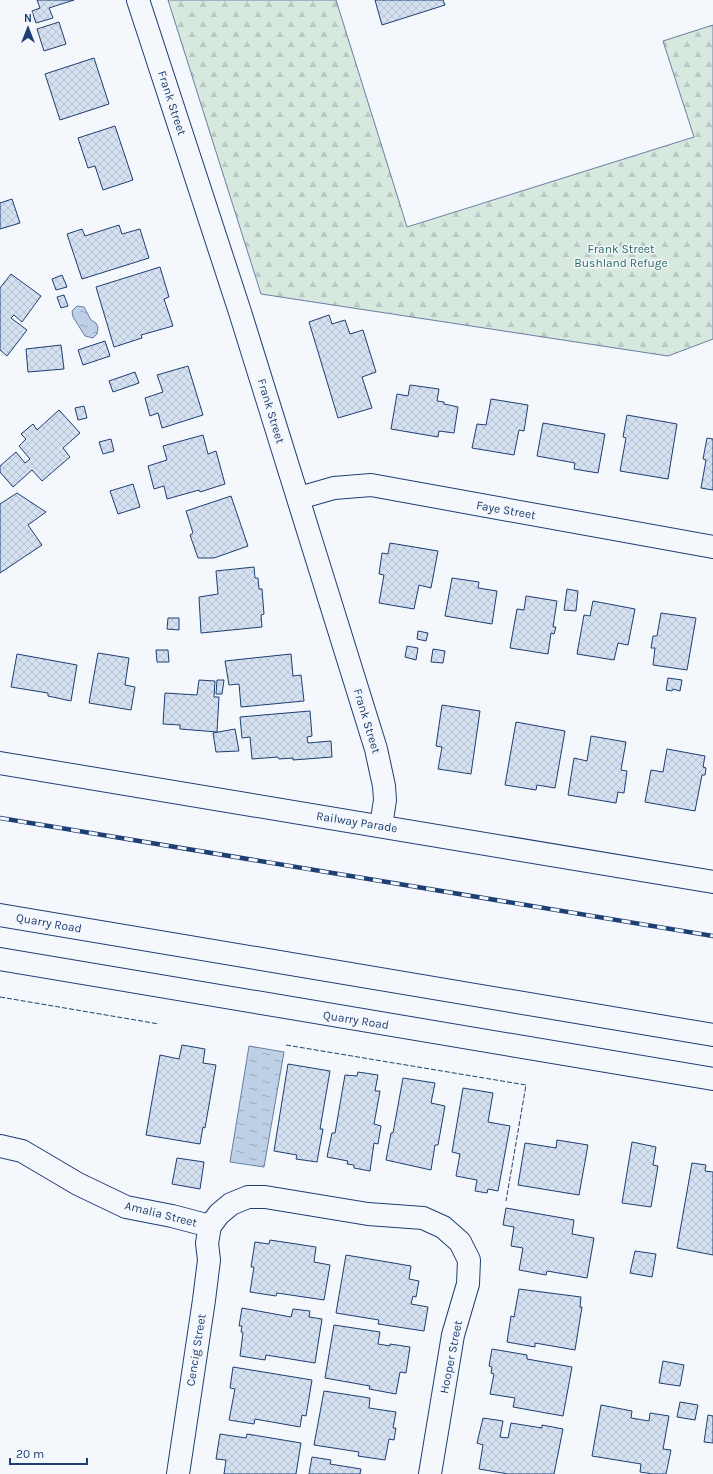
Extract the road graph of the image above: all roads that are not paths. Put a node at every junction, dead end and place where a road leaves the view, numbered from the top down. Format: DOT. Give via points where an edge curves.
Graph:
graph roads {
  1 [pos="138,0"];
  2 [pos="299,498"];
  3 [pos="713,547"];
  4 [pos="0,763"];
  5 [pos="381,826"];
  6 [pos="713,882"];
  7 [pos="0,915"];
  8 [pos="0,959"];
  9 [pos="713,1035"];
  10 [pos="713,1079"];
  11 [pos="0,1146"];
  12 [pos="210,1226"];
  13 [pos="460,1242"];
  14 [pos="178,1474"];
  15 [pos="430,1474"];
  1 -- 2 [label="street, Frank Street"];
  2 -- 3 [label="street, Faye Street" via="334,488 370,485"];
  2 -- 5 [label="street, Frank Street" via="376,748 385,800"];
  4 -- 5 [label="street, Railway Parade"];
  5 -- 6 [label="street, Railway Parade"];
  7 -- 9 [label="street, Quarry Road"];
  8 -- 10 [label="street, Quarry Road"];
  11 -- 12 [label="street, Amalia Street" via="22,1150 78,1184 126,1207"];
  12 -- 13 [label="street, Amalia Street" via="231,1204 248,1197 265,1197 368,1214 423,1218 443,1227"];
  12 -- 14 [label="street, Cencig Street" via="204,1300"];
  13 -- 15 [label="street, Hooper Street" via="469,1260 468,1284 453,1335"];
}
